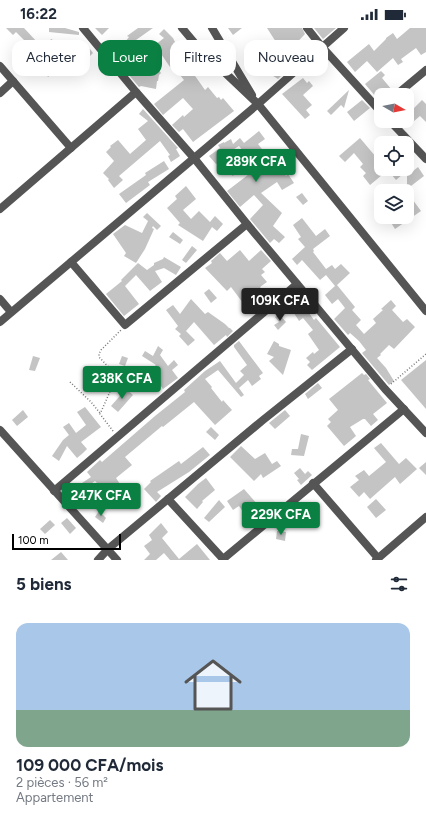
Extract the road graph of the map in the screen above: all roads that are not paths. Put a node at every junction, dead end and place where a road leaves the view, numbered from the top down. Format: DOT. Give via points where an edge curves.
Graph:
graph roads {
  1 [pos="83,28"];
  2 [pos="182,28"];
  3 [pos="212,28"];
  4 [pos="307,28"];
  5 [pos="344,28"];
  6 [pos="316,40"];
  7 [pos="328,42"];
  8 [pos="328,54"];
  9 [pos="0,66"];
  10 [pos="426,70"];
  11 [pos="289,76"];
  12 [pos="13,81"];
  13 [pos="404,88"];
  14 [pos="136,92"];
  15 [pos="0,93"];
  16 [pos="374,103"];
  17 [pos="258,104"];
  18 [pos="397,128"];
  19 [pos="71,148"];
  20 [pos="194,158"];
  21 [pos="426,159"];
  22 [pos="0,209"];
  23 [pos="247,224"];
  24 [pos="71,262"];
  25 [pos="297,284"];
  26 [pos="0,299"];
  27 [pos="426,311"];
  28 [pos="11,312"];
  29 [pos="0,322"];
  30 [pos="352,349"];
  31 [pos="404,409"];
  32 [pos="0,430"];
  33 [pos="426,433"];
  34 [pos="3,439"];
  35 [pos="313,483"];
  36 [pos="54,491"];
  37 [pos="168,499"];
  38 [pos="426,517"];
  39 [pos="108,549"];
  40 [pos="223,559"];
  41 [pos="377,559"];
  42 [pos="98,560"];
  43 [pos="117,560"];
  1 -- 14 [label="street"];
  2 -- 17 [label="street" via="198,47"];
  3 -- 17 [label="street"];
  4 -- 6 [label="street"];
  5 -- 7 [label="street"];
  8 -- 16 [label="street"];
  9 -- 12 [label="street"];
  10 -- 13 [label="street"];
  11 -- 17 [label="street"];
  12 -- 15 [label="street"];
  12 -- 19 [label="street"];
  14 -- 19 [label="street"];
  14 -- 20 [label="street"];
  17 -- 20 [label="street"];
  17 -- 27 [label="street"];
  18 -- 21 [label="street"];
  19 -- 22 [label="street"];
  20 -- 23 [label="street"];
  20 -- 24 [label="street"];
  23 -- 24 [label="street" via="125,325"];
  23 -- 25 [label="street"];
  24 -- 28 [label="street"];
  25 -- 30 [label="street"];
  25 -- 36 [label="street"];
  26 -- 28 [label="street"];
  28 -- 29 [label="street"];
  30 -- 31 [label="street"];
  30 -- 37 [label="street"];
  31 -- 33 [label="street"];
  31 -- 35 [label="street"];
  32 -- 34 [label="street"];
  34 -- 36 [label="street"];
  35 -- 40 [label="street"];
  35 -- 41 [label="street"];
  36 -- 39 [label="street"];
  37 -- 39 [label="street"];
  37 -- 40 [label="street"];
  38 -- 41 [label="street"];
  39 -- 42 [label="street"];
  39 -- 43 [label="street"];
}
